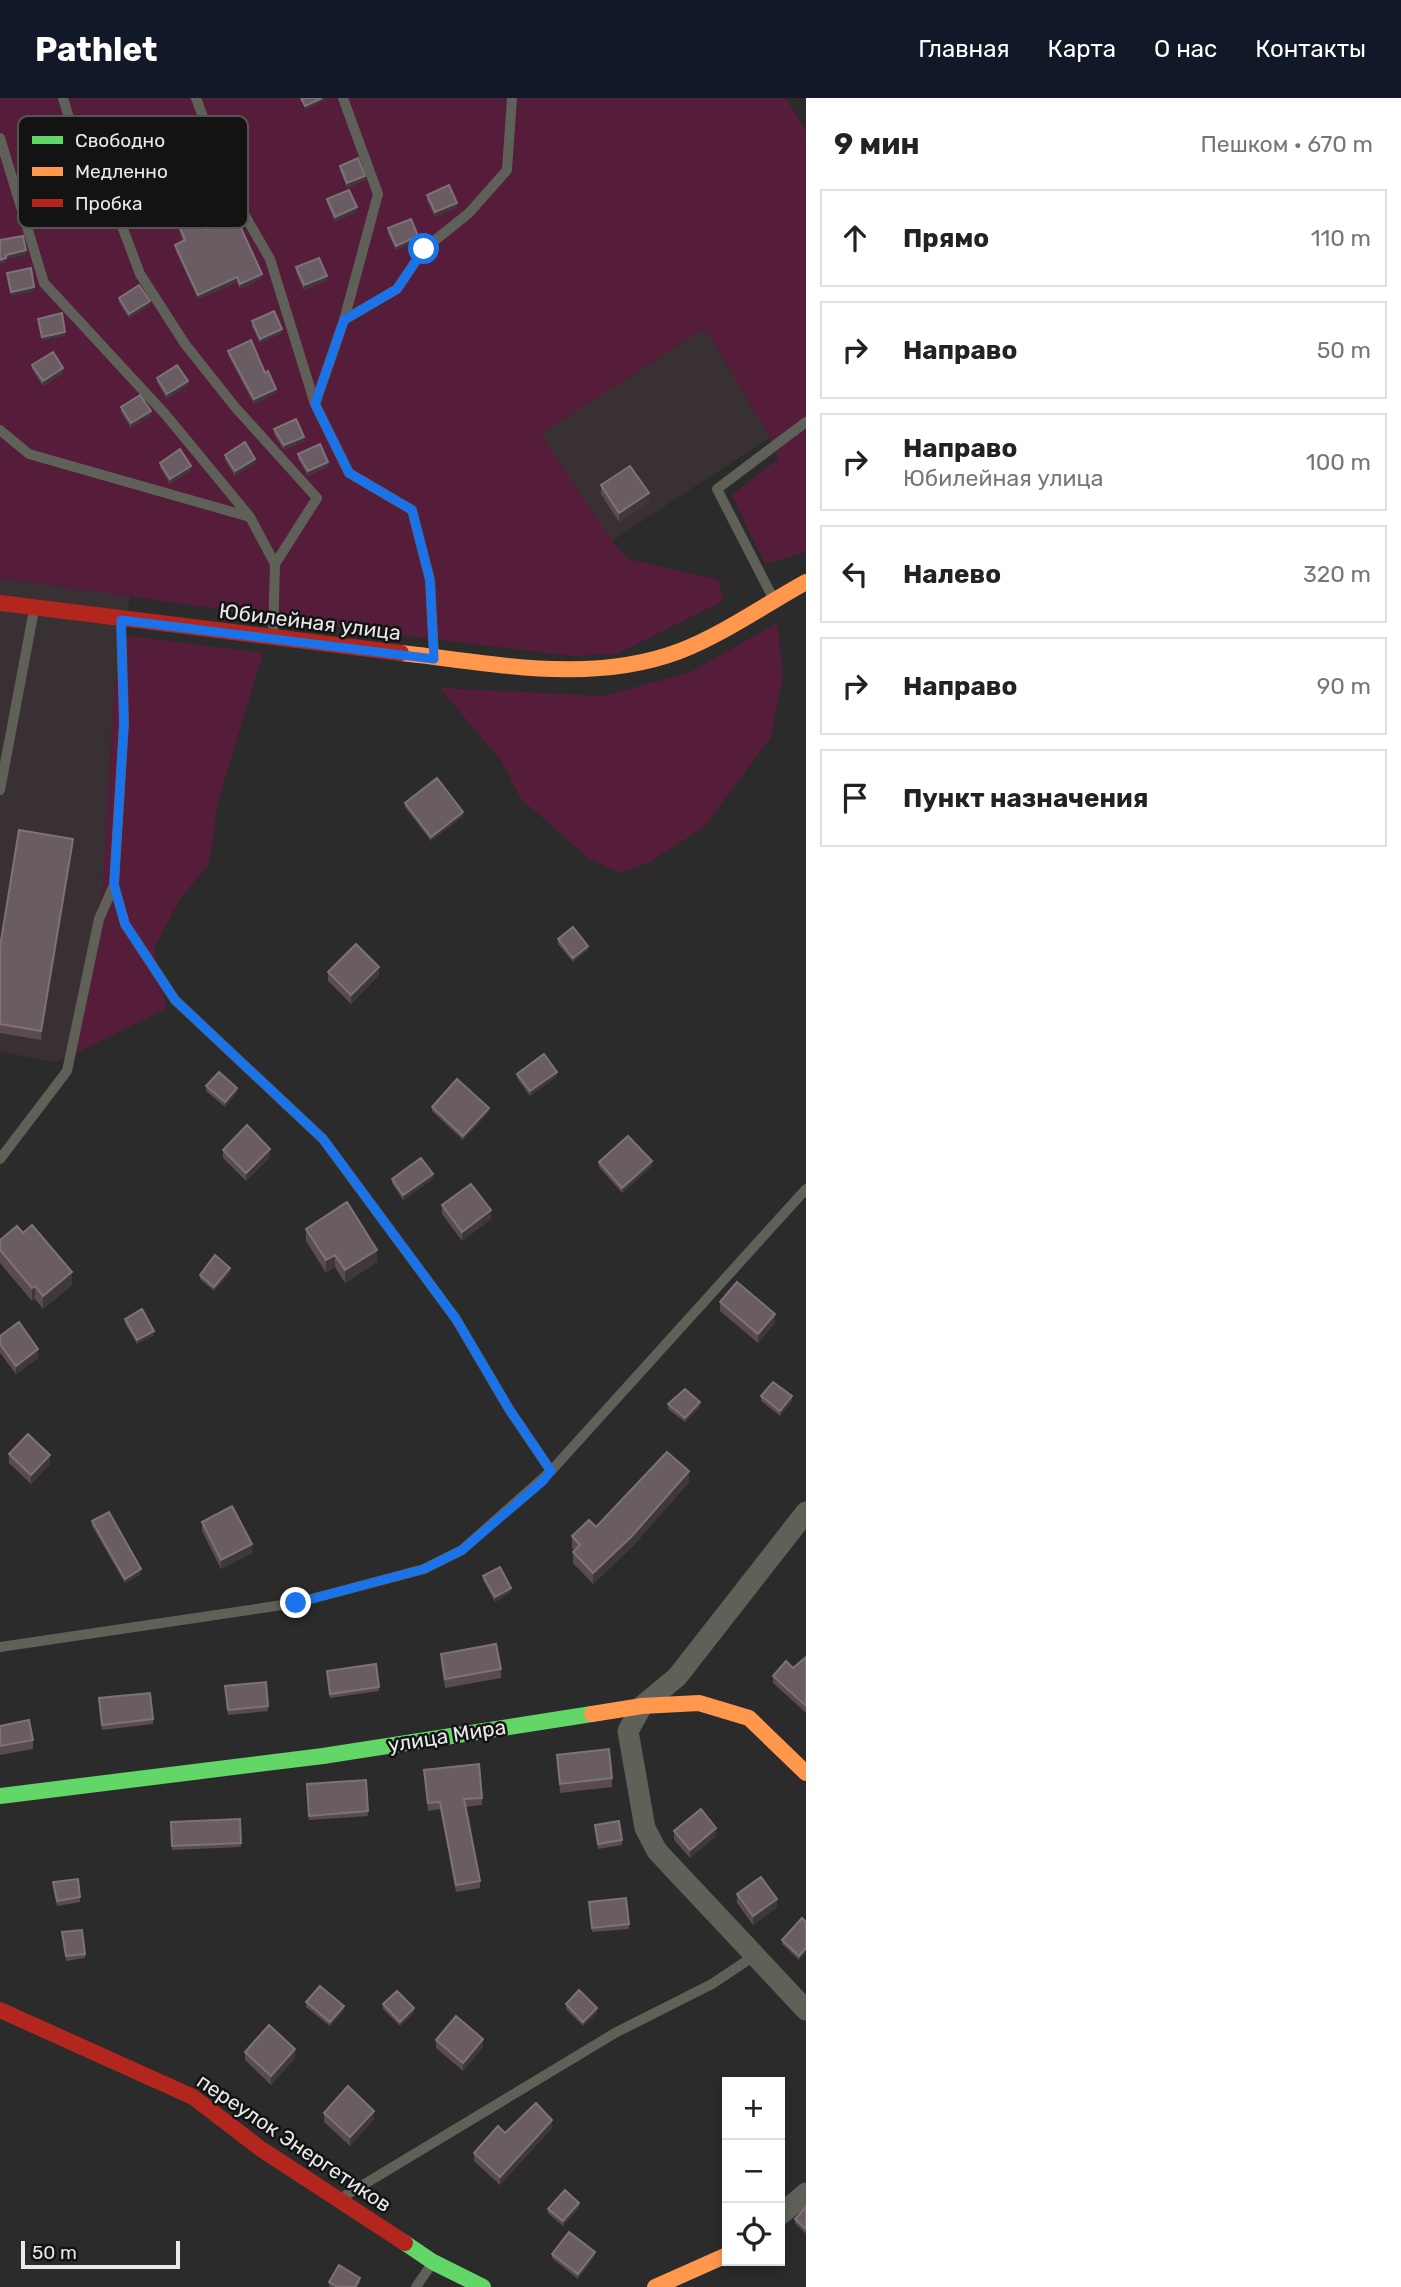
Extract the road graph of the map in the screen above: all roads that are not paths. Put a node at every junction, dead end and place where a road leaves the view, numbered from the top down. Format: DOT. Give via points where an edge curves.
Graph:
graph roads {
  1 [pos="63,98"];
  2 [pos="196,98"];
  3 [pos="343,98"];
  4 [pos="512,98"];
  5 [pos="68,116"];
  6 [pos="203,116"];
  7 [pos="0,138"];
  8 [pos="18,197"];
  9 [pos="248,221"];
  10 [pos="27,228"];
  11 [pos="123,228"];
  12 [pos="344,320"];
  13 [pos="315,404"];
  14 [pos="806,422"];
  15 [pos="0,430"];
  16 [pos="250,517"];
  17 [pos="275,564"];
  18 [pos="806,582"];
  19 [pos="775,601"];
  20 [pos="0,603"];
  21 [pos="34,608"];
  22 [pos="121,620"];
  23 [pos="273,639"];
  24 [pos="434,659"];
  25 [pos="0,790"];
  26 [pos="114,885"];
  27 [pos="0,1158"];
  28 [pos="806,1189"];
  29 [pos="551,1471"];
  30 [pos="806,1512"];
  31 [pos="0,1647"];
  32 [pos="642,1706"];
  33 [pos="806,1773"];
  34 [pos="0,1796"];
  35 [pos="754,1956"];
  36 [pos="0,2010"];
  37 [pos="806,2010"];
  38 [pos="806,2193"];
  39 [pos="340,2200"];
  40 [pos="785,2212"];
  41 [pos="722,2257"];
  42 [pos="433,2262"];
  43 [pos="416,2287"];
  44 [pos="482,2287"];
  45 [pos="656,2287"];
  1 -- 5 [label="lane"];
  2 -- 6 [label="lane"];
  3 -- 12 [label="lane" via="378,194"];
  4 -- 12 [label="lane" via="507,170 469,213 424,249 397,289"];
  7 -- 8 [label="lane"];
  9 -- 13 [label="lane" via="270,259"];
  10 -- 16 [label="lane" via="44,283 165,414"];
  11 -- 17 [label="lane" via="140,274 185,344 317,498"];
  12 -- 13 [label="lane"];
  13 -- 24 [label="lane" via="349,473 412,510 430,580"];
  14 -- 19 [label="lane" via="716,489"];
  15 -- 16 [label="lane" via="29,454"];
  16 -- 17 [label="lane"];
  17 -- 23 [label="lane"];
  18 -- 19 [label="street, Юбилейная улица"];
  19 -- 24 [label="street, Юбилейная улица" via="682,650 648,661 573,672"];
  20 -- 21 [label="street, Юбилейная улица"];
  21 -- 22 [label="street, Юбилейная улица"];
  21 -- 25 [label="lane"];
  22 -- 23 [label="street, Юбилейная улица"];
  22 -- 26 [label="lane" via="124,723"];
  23 -- 24 [label="street, Юбилейная улица"];
  26 -- 27 [label="lane" via="99,919 67,1071"];
  26 -- 29 [label="lane" via="125,924 175,1000 323,1139 456,1319"];
  28 -- 29 [label="lane"];
  29 -- 31 [label="lane" via="462,1550 424,1569 296,1603"];
  30 -- 32 [label="street" via="677,1676"];
  32 -- 33 [label="street, улица Мира" via="699,1703 749,1717"];
  32 -- 34 [label="street, улица Мира" via="323,1756"];
  32 -- 35 [label="street" via="628,1731 645,1828 674,1872"];
  35 -- 37 [label="street"];
  35 -- 39 [label="lane" via="712,1984 615,2033"];
  36 -- 39 [label="street, переулок Энергетиков" via="193,2097 261,2149"];
  38 -- 40 [label="street"];
  39 -- 42 [label="street, переулок Энергетиков"];
  41 -- 45 [label="street"];
  42 -- 43 [label="lane"];
  42 -- 44 [label="street, переулок Энергетиков"];
}
